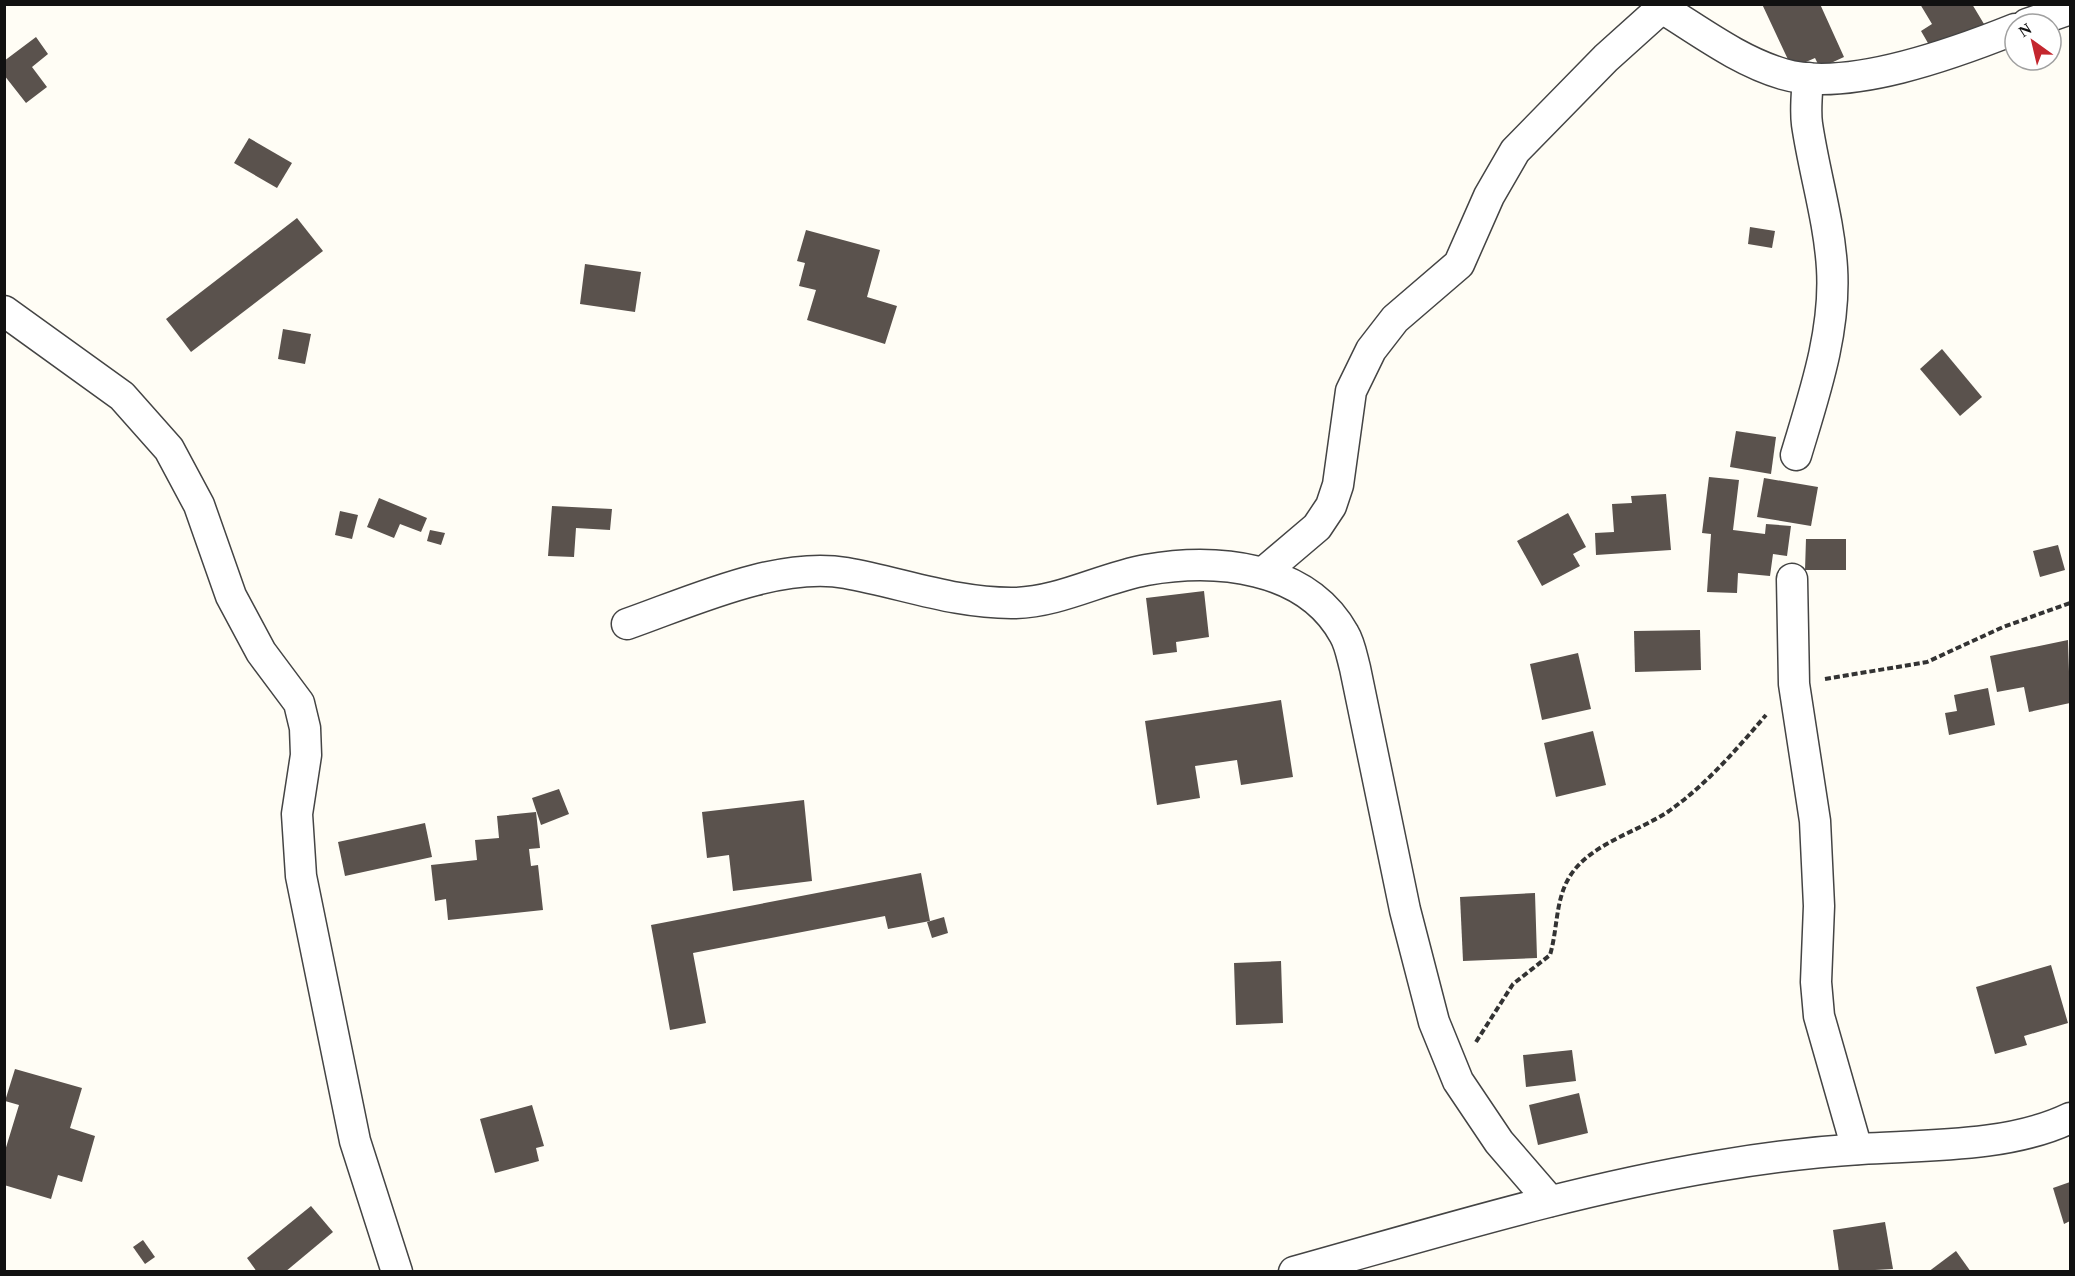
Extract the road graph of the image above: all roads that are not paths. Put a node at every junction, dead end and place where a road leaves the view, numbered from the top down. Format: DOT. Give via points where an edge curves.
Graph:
graph roads {
  1 [pos="1664,6"];
  2 [pos="2003,34"];
  3 [pos="1808,78"];
  4 [pos="4,312"];
  5 [pos="1796,455"];
  6 [pos="1264,572"];
  7 [pos="1792,579"];
  8 [pos="627,624"];
  9 [pos="2063,1125"];
  10 [pos="1857,1149"];
  11 [pos="1550,1201"];
  12 [pos="397,1272"];
  13 [pos="1294,1272"];
  1 -- 3 [label="street" via="1740,57 1784,74"];
  1 -- 6 [label="street" via="1606,58 1515,151 1459,264 1395,318 1371,350 1351,391 1338,485 1331,506 1317,527"];
  2 -- 3 [label="street" via="1892,70"];
  3 -- 5 [label="street" via="1807,121 1828,230 1831,309 1821,371"];
  4 -- 12 [label="street" via="122,396 169,449 199,505 231,596 261,652 298,703 306,728 297,814 303,886 355,1141"];
  6 -- 8 [label="street" via="1212,564 1145,570 1044,600 1017,603 978,602 844,573 809,571 763,579"];
  6 -- 11 [label="street" via="1301,590 1327,610 1345,635 1356,668 1405,910 1434,1022 1458,1081 1499,1142"];
  7 -- 10 [label="street" via="1794,684 1815,821 1819,1016"];
  9 -- 10 [label="street" via="1966,1143"];
  10 -- 11 [label="street" via="1717,1166"];
  11 -- 13 [label="street"];
}
